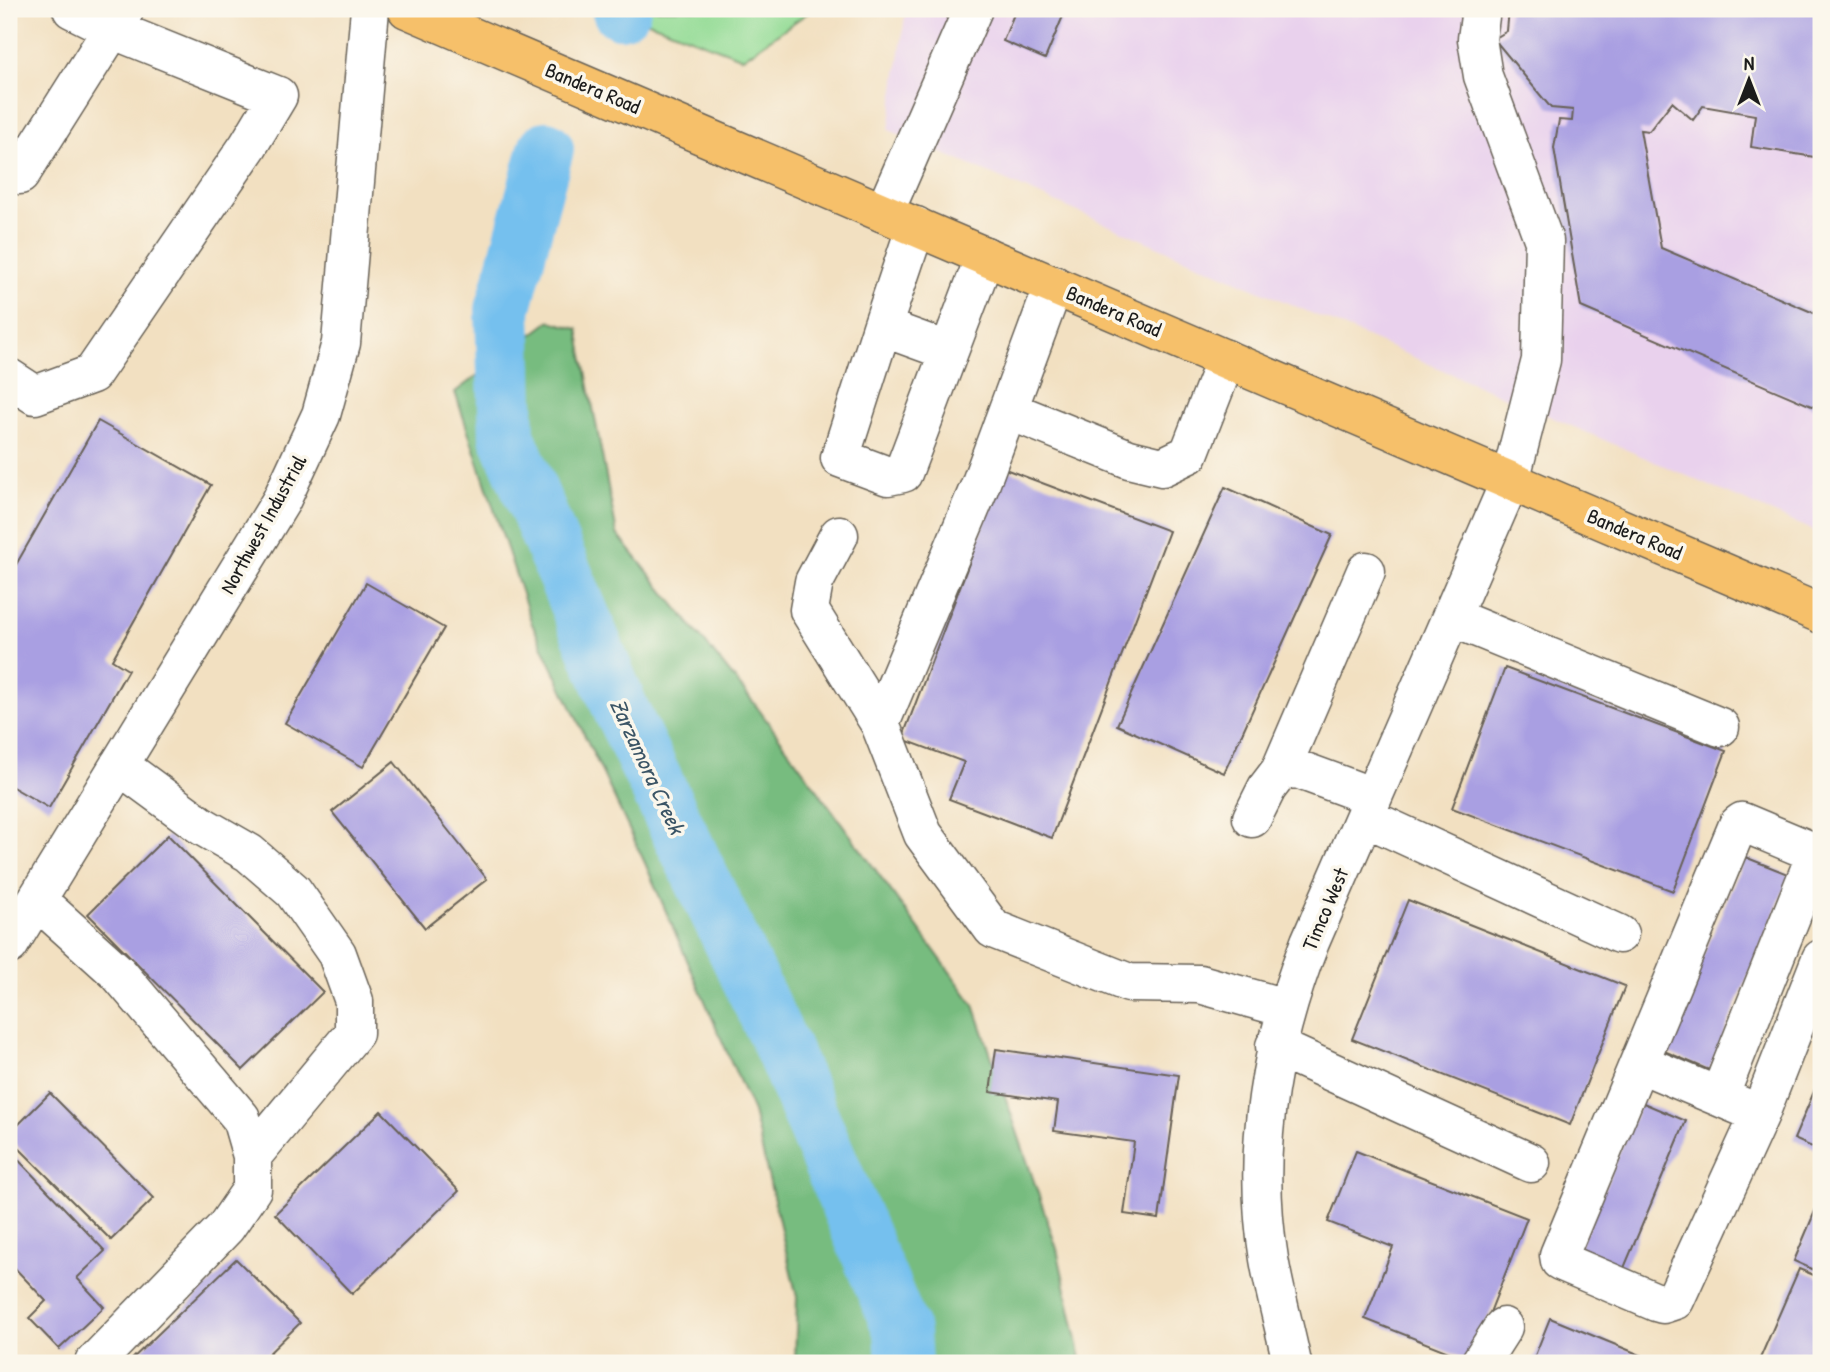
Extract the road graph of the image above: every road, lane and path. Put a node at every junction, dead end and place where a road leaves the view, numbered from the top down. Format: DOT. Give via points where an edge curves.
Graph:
graph roads {
  1 [pos="72,9"];
  2 [pos="370,9"];
  3 [pos="407,9"];
  4 [pos="973,9"];
  5 [pos="1481,9"];
  6 [pos="120,19"];
  7 [pos="9,168"];
  8 [pos="900,220"];
  9 [pos="985,256"];
  10 [pos="1054,285"];
  11 [pos="882,327"];
  12 [pos="948,351"];
  13 [pos="1226,359"];
  14 [pos="9,379"];
  15 [pos="1008,410"];
  16 [pos="1510,481"];
  17 [pos="839,535"];
  18 [pos="1366,571"];
  19 [pos="1820,608"];
  20 [pos="1451,617"];
  21 [pos="880,724"];
  22 [pos="1720,727"];
  23 [pos="119,765"];
  24 [pos="1280,771"];
  25 [pos="1369,807"];
  26 [pos="1252,818"];
  27 [pos="37,900"];
  28 [pos="1619,934"];
  29 [pos="9,946"];
  30 [pos="1821,960"];
  31 [pos="1285,1008"];
  32 [pos="1275,1046"];
  33 [pos="1639,1063"];
  34 [pos="1719,1097"];
  35 [pos="1760,1114"];
  36 [pos="252,1156"];
  37 [pos="1531,1163"];
  38 [pos="1503,1327"];
  39 [pos="94,1363"];
  40 [pos="1292,1363"];
  41 [pos="1480,1363"];
  1 -- 6 [label="street"];
  2 -- 23 [label="street, Northwest Industrial" via="341,343 321,415 281,501"];
  3 -- 8 [label="main road, Bandera Road"];
  4 -- 8 [label="street"];
  5 -- 16 [label="street, Timco West" via="1477,39 1483,76 1544,241 1541,360"];
  6 -- 7 [label="street" via="20,175"];
  6 -- 14 [label="street" via="278,96 92,374 35,395"];
  8 -- 9 [label="main road, Bandera Road"];
  8 -- 11 [label="street"];
  9 -- 10 [label="main road, Bandera Road"];
  9 -- 12 [label="street"];
  10 -- 13 [label="main road, Bandera Road"];
  10 -- 15 [label="street"];
  11 -- 12 [label="street"];
  11 -- 12 [label="street" via="840,458 888,476 903,472"];
  13 -- 15 [label="street" via="1189,454 1162,467 1129,459"];
  13 -- 16 [label="main road, Bandera Road"];
  15 -- 21 [label="street"];
  16 -- 19 [label="main road, Bandera Road"];
  16 -- 20 [label="street, Timco West"];
  17 -- 21 [label="street" via="814,582 809,610"];
  18 -- 24 [label="street"];
  20 -- 22 [label="street"];
  20 -- 25 [label="street, Timco West"];
  21 -- 31 [label="street" via="923,834 993,929 1129,983 1200,984"];
  23 -- 27 [label="street, Northwest Industrial"];
  23 -- 36 [label="street" via="202,826 249,853 293,891 337,954 354,1001 354,1033"];
  24 -- 25 [label="street" via="1297,769"];
  24 -- 26 [label="street"];
  25 -- 28 [label="street"];
  25 -- 31 [label="street, Timco West"];
  27 -- 29 [label="street, Northwest Industrial"];
  27 -- 36 [label="street" via="118,973 242,1118"];
  30 -- 35 [label="street"];
  31 -- 32 [label="street, Timco West"];
  32 -- 37 [label="street"];
  32 -- 40 [label="street, Timco West" via="1265,1112 1263,1202 1269,1259"];
  33 -- 34 [label="street"];
  33 -- 34 [label="street" via="1738,825 1748,823 1811,852 1814,859"];
  33 -- 35 [label="street" via="1559,1255 1563,1264 1663,1304 1675,1300"];
  34 -- 35 [label="street"];
  36 -- 39 [label="street" via="252,1189 226,1227"];
  38 -- 41 [label="street"];
}
